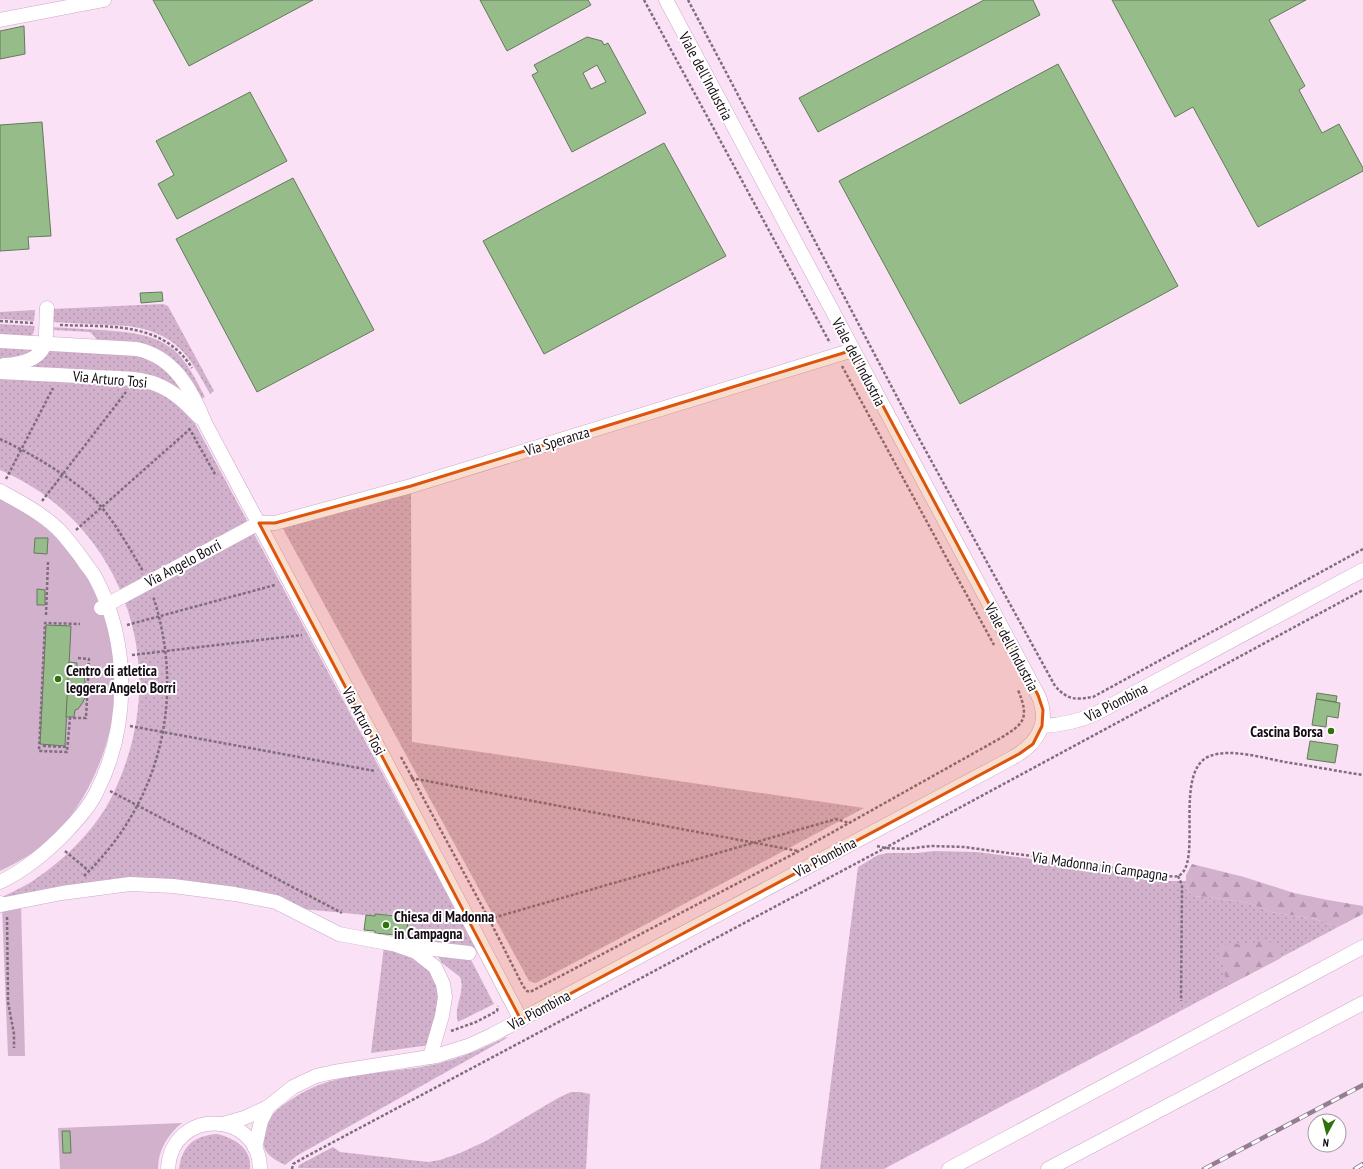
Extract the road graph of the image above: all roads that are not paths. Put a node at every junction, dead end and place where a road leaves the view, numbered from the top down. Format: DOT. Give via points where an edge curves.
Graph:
graph roads {
  1 [pos="104,0"];
  2 [pos="666,0"];
  3 [pos="0,20"];
  4 [pos="47,308"];
  5 [pos="0,341"];
  6 [pos="45,344"];
  7 [pos="853,350"];
  8 [pos="0,364"];
  9 [pos="0,372"];
  10 [pos="205,423"];
  11 [pos="0,491"];
  12 [pos="259,523"];
  13 [pos="1363,570"];
  14 [pos="104,606"];
  15 [pos="1042,726"];
  16 [pos="0,882"];
  17 [pos="3,903"];
  18 [pos="393,944"];
  19 [pos="1363,946"];
  20 [pos="469,953"];
  21 [pos="1363,1003"];
  22 [pos="520,1020"];
  23 [pos="430,1057"];
  24 [pos="268,1107"];
  25 [pos="223,1124"];
  26 [pos="255,1148"];
  27 [pos="168,1169"];
  28 [pos="260,1169"];
  29 [pos="949,1169"];
  30 [pos="1048,1169"];
  1 -- 3 [label="street"];
  2 -- 7 [label="street, Viale dell'Industria"];
  4 -- 6 [label="street"];
  5 -- 6 [label="street, Via Arturo Tosi"];
  6 -- 8 [label="street" via="40,352 26,361"];
  6 -- 10 [label="street, Via Arturo Tosi" via="126,348 155,355 181,377 194,395"];
  7 -- 12 [label="street, Via Speranza" via="411,486 275,523"];
  7 -- 15 [label="street, Viale dell'Industria" via="1038,695 1043,710"];
  9 -- 10 [label="street, Via Arturo Tosi" via="150,382 177,396"];
  10 -- 12 [label="street, Via Arturo Tosi"];
  11 -- 14 [label="street" via="35,511 58,529 94,576"];
  12 -- 14 [label="street, Via Angelo Borri"];
  12 -- 22 [label="street, Via Arturo Tosi"];
  13 -- 15 [label="street, Via Piombina" via="1095,714 1074,722"];
  14 -- 16 [label="street" via="115,629 120,657 121,690 113,751 96,794 80,817 44,854 26,868"];
  15 -- 22 [label="street, Via Piombina" via="1034,742 1022,752"];
  17 -- 18 [label="street" via="130,884 173,886 276,902 340,934"];
  18 -- 20 [label="street"];
  18 -- 23 [label="street" via="416,952 435,967 443,984 445,997 442,1016"];
  19 -- 29 [label="street"];
  21 -- 30 [label="street"];
  22 -- 23 [label="street, Via Piombina" via="468,1046"];
  23 -- 24 [label="street, Via Piombina" via="316,1076 293,1087"];
  24 -- 25 [label="street, Via Piombina"];
  24 -- 26 [label="street, Via Piombina" via="259,1126"];
  25 -- 26 [label="street, Via Piombina" via="242,1133"];
  25 -- 27 [label="street, Via Piombina" via="203,1124 186,1133 173,1148"];
  26 -- 28 [label="street, Via Piombina"];
}
